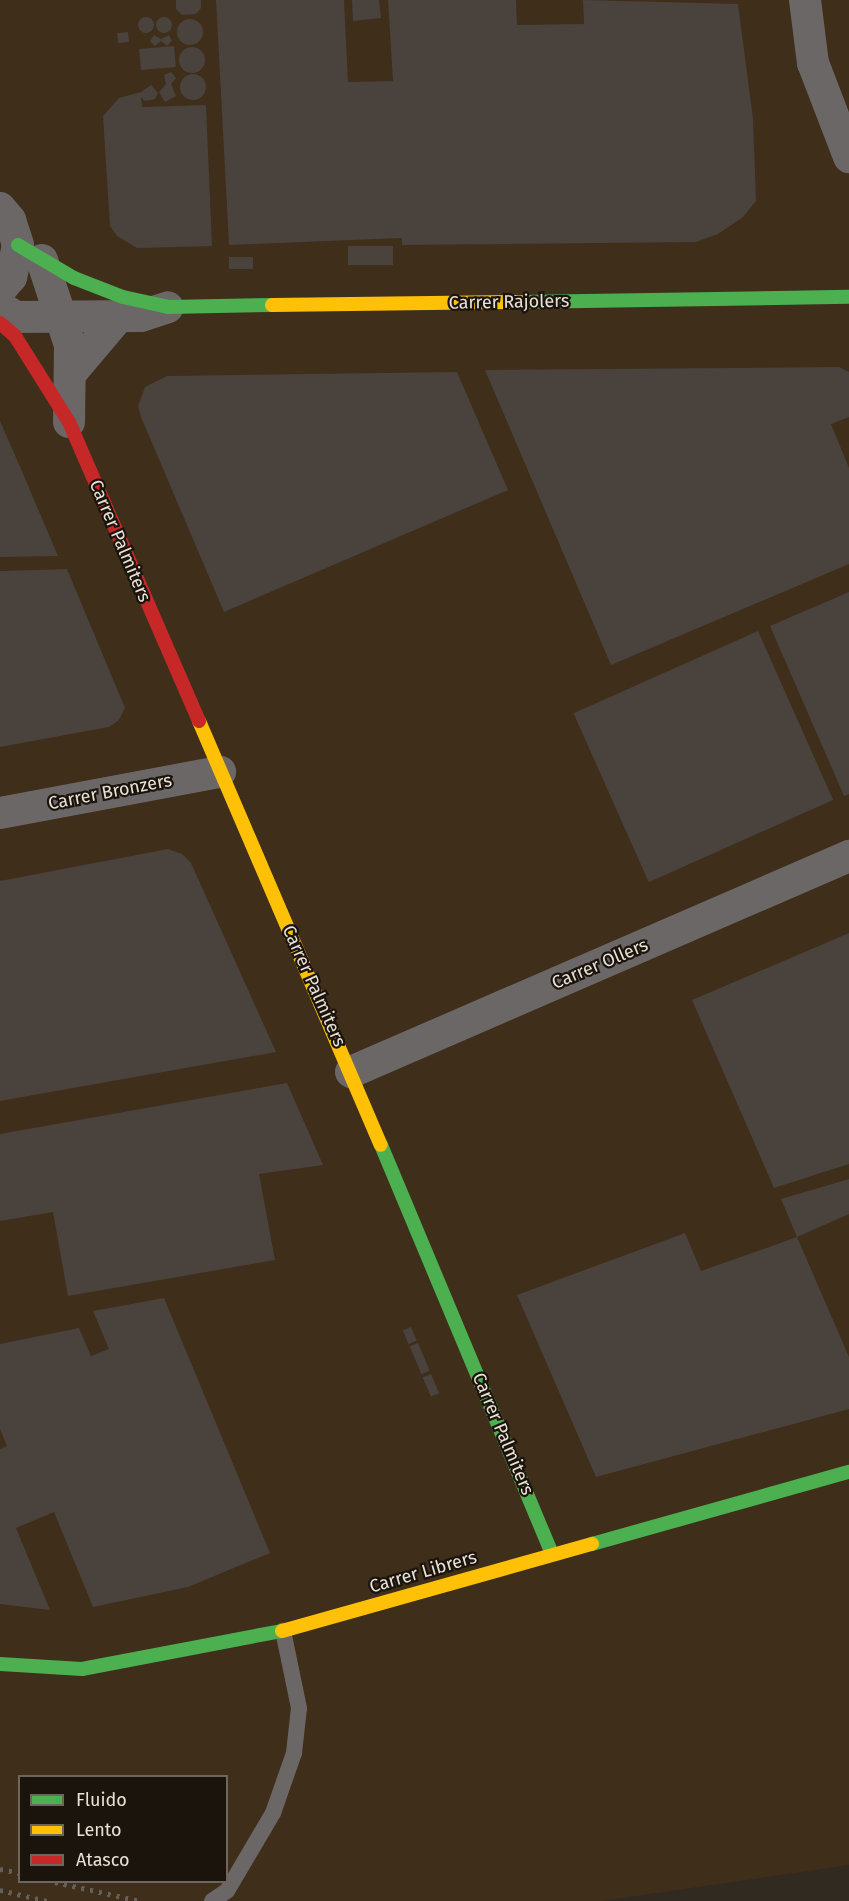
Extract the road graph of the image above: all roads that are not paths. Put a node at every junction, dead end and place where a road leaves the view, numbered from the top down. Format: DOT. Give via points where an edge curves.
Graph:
graph roads {
  1 [pos="805,0"];
  2 [pos="849,157"];
  3 [pos="0,207"];
  4 [pos="30,252"];
  5 [pos="0,290"];
  6 [pos="849,297"];
  7 [pos="0,307"];
  8 [pos="168,307"];
  9 [pos="119,316"];
  10 [pos="62,317"];
  11 [pos="0,323"];
  12 [pos="71,373"];
  13 [pos="69,422"];
  14 [pos="220,772"];
  15 [pos="0,813"];
  16 [pos="849,856"];
  17 [pos="351,1072"];
  18 [pos="849,1472"];
  19 [pos="552,1553"];
  20 [pos="283,1630"];
  21 [pos="0,1664"];
  22 [pos="212,1901"];
  1 -- 2 [label="street" via="813,63"];
  3 -- 4 [label="street, Carrer Palmiters"];
  4 -- 5 [label="street"];
  4 -- 8 [label="street, Carrer Rajolers" via="74,278 123,297"];
  4 -- 10 [label="street, Carrer Palmiters"];
  6 -- 8 [label="street, Carrer Rajolers"];
  7 -- 10 [label="street, Carrer Rajolers" via="16,317"];
  8 -- 9 [label="street, Carrer Rajolers" via="141,316"];
  9 -- 10 [label="street, Carrer Rajolers"];
  9 -- 12 [label="street"];
  10 -- 12 [label="street, Carrer Palmiters" via="70,345"];
  11 -- 13 [label="street, Carrer Palmiters" via="15,336"];
  12 -- 13 [label="street, Carrer Palmiters"];
  13 -- 14 [label="street, Carrer Palmiters"];
  14 -- 15 [label="street, Carrer Bronzers"];
  14 -- 17 [label="street, Carrer Palmiters"];
  16 -- 17 [label="street, Carrer Ollers"];
  17 -- 19 [label="street, Carrer Palmiters"];
  18 -- 19 [label="street, Carrer Librers"];
  19 -- 20 [label="street, Carrer Librers"];
  20 -- 21 [label="street, Carrer Librers" via="145,1660 82,1669"];
  20 -- 22 [label="lane" via="299,1708 294,1753 273,1813 227,1890"];
}
